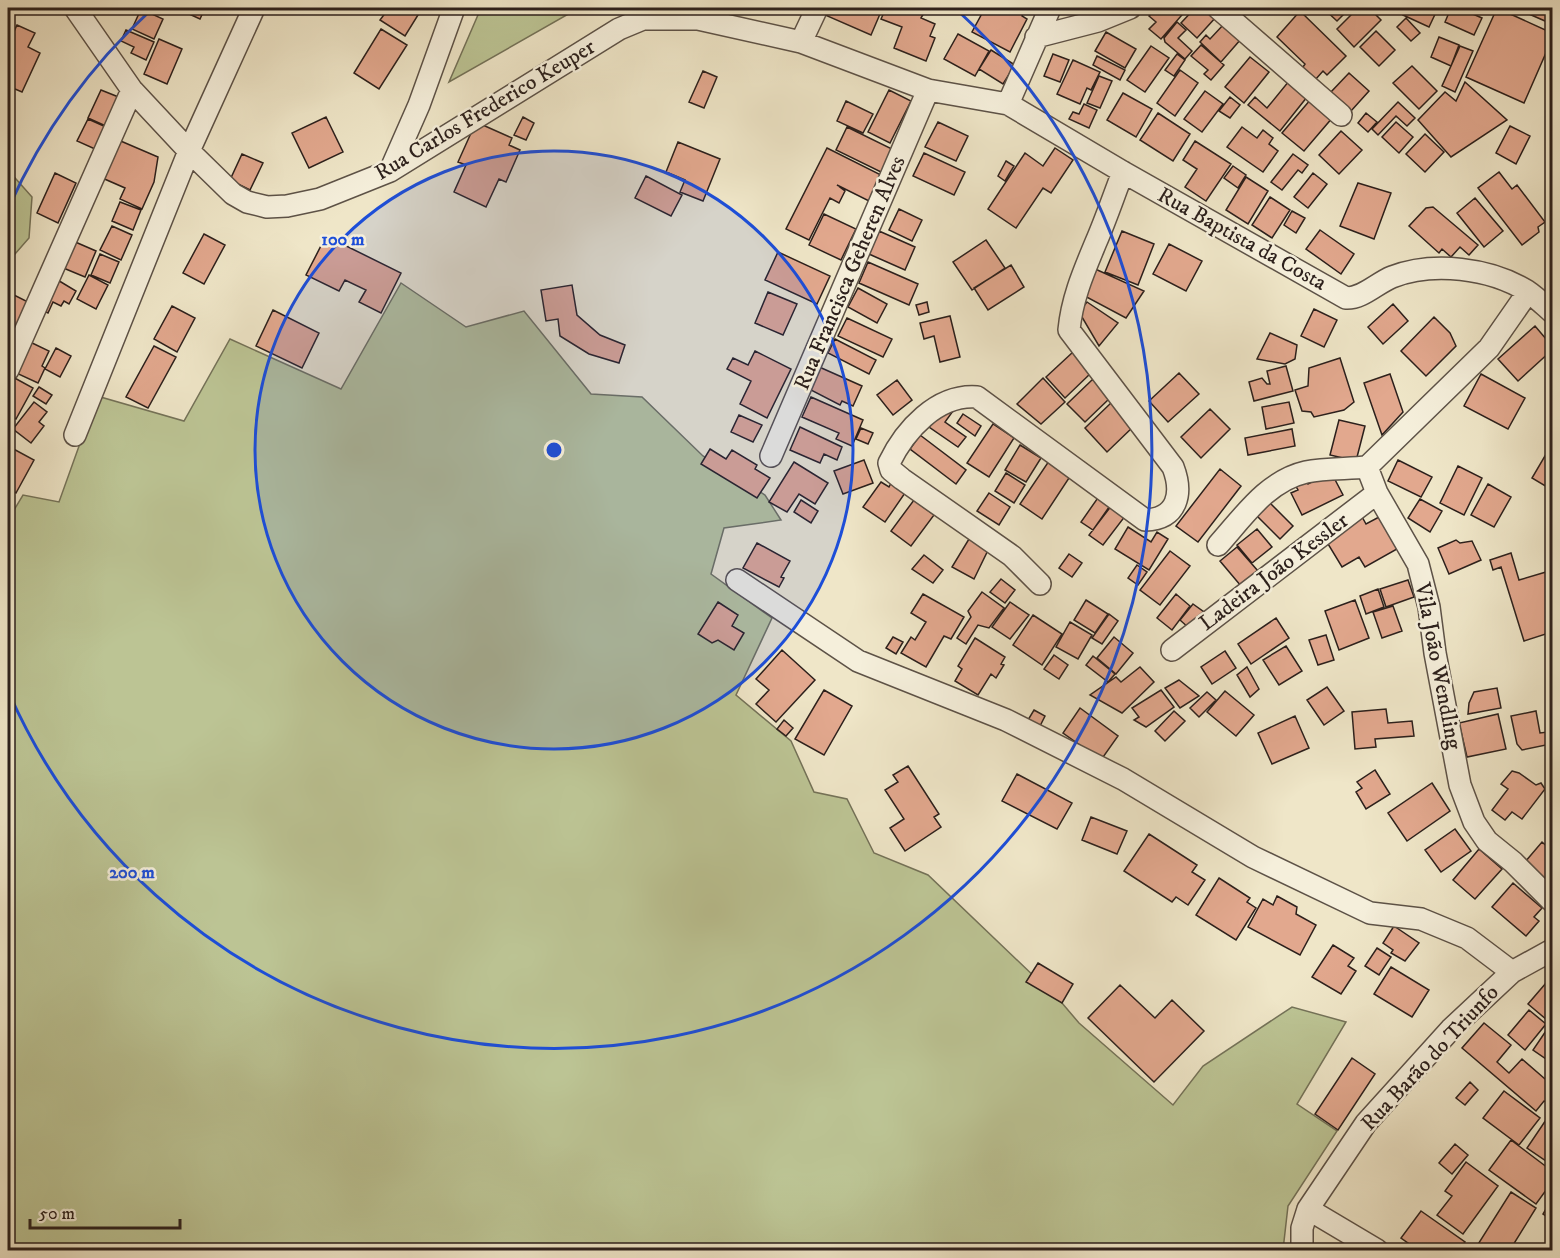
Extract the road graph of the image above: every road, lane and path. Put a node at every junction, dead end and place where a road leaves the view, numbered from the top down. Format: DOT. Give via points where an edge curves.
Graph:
graph roads {
  1 [pos="75,8"];
  2 [pos="254,8"];
  3 [pos="454,8"];
  4 [pos="817,8"];
  5 [pos="1050,8"];
  6 [pos="1130,8"];
  7 [pos="1218,8"];
  8 [pos="647,13"];
  9 [pos="1036,37"];
  10 [pos="801,42"];
  11 [pos="132,90"];
  12 [pos="928,90"];
  13 [pos="1008,104"];
  14 [pos="1341,116"];
  15 [pos="189,151"];
  16 [pos="390,171"];
  17 [pos="1123,172"];
  18 [pos="1528,291"];
  19 [pos="1552,312"];
  20 [pos="8,370"];
  21 [pos="75,435"];
  22 [pos="771,456"];
  23 [pos="1367,467"];
  24 [pos="1377,493"];
  25 [pos="1218,545"];
  26 [pos="737,580"];
  27 [pos="1040,584"];
  28 [pos="1172,650"];
  29 [pos="1552,901"];
  30 [pos="1552,950"];
  31 [pos="1512,972"];
  32 [pos="1308,1209"];
  33 [pos="1302,1251"];
  34 [pos="1377,1251"];
  1 -- 11 [label="street, Rua Carlos Frederico Keuper"];
  2 -- 15 [label="street"];
  3 -- 16 [label="street"];
  4 -- 10 [label="street"];
  5 -- 9 [label="street"];
  6 -- 9 [label="street"];
  7 -- 14 [label="street"];
  8 -- 10 [label="street, Rua Carlos Frederico Keuper" via="698,19"];
  8 -- 16 [label="street, Rua Carlos Frederico Keuper"];
  9 -- 13 [label="street"];
  10 -- 12 [label="street, Rua Carlos Frederico Keuper"];
  11 -- 15 [label="street, Rua Carlos Frederico Keuper"];
  11 -- 20 [label="street"];
  12 -- 13 [label="street, Rua Carlos Frederico Keuper"];
  12 -- 22 [label="street, Rua Francisca Geheren Alves"];
  13 -- 17 [label="street, Rua Baptista da Costa"];
  15 -- 16 [label="street, Rua Carlos Frederico Keuper" via="232,194 267,207 320,199"];
  15 -- 21 [label="street"];
  17 -- 18 [label="street, Rua Baptista da Costa" via="1346,298 1391,278 1441,269 1500,278"];
  17 -- 27 [label="street" via="1080,277 1069,330 1173,467 1179,483 1177,501 1170,511 1145,520 977,397 950,399 936,408 898,444 889,463 891,471 1012,556"];
  18 -- 19 [label="street, Rua Baptista da Costa"];
  18 -- 23 [label="street" via="1489,348"];
  23 -- 24 [label="street, Vila João Wendling"];
  23 -- 25 [label="street" via="1307,472 1283,480 1269,489"];
  24 -- 28 [label="street, Ladeira João Kessler"];
  24 -- 29 [label="street, Vila João Wendling" via="1418,564 1460,784 1474,822 1487,841"];
  26 -- 31 [label="street" via="858,661 1006,720 1123,779 1253,857 1370,913 1421,920 1467,938"];
  30 -- 31 [label="street, Rua Barão do Triunfo"];
  31 -- 32 [label="street, Rua Barão do Triunfo" via="1451,1029 1366,1123"];
  32 -- 33 [label="street, Rua Barão do Triunfo" via="1302,1228"];
  32 -- 34 [label="street"];
}
